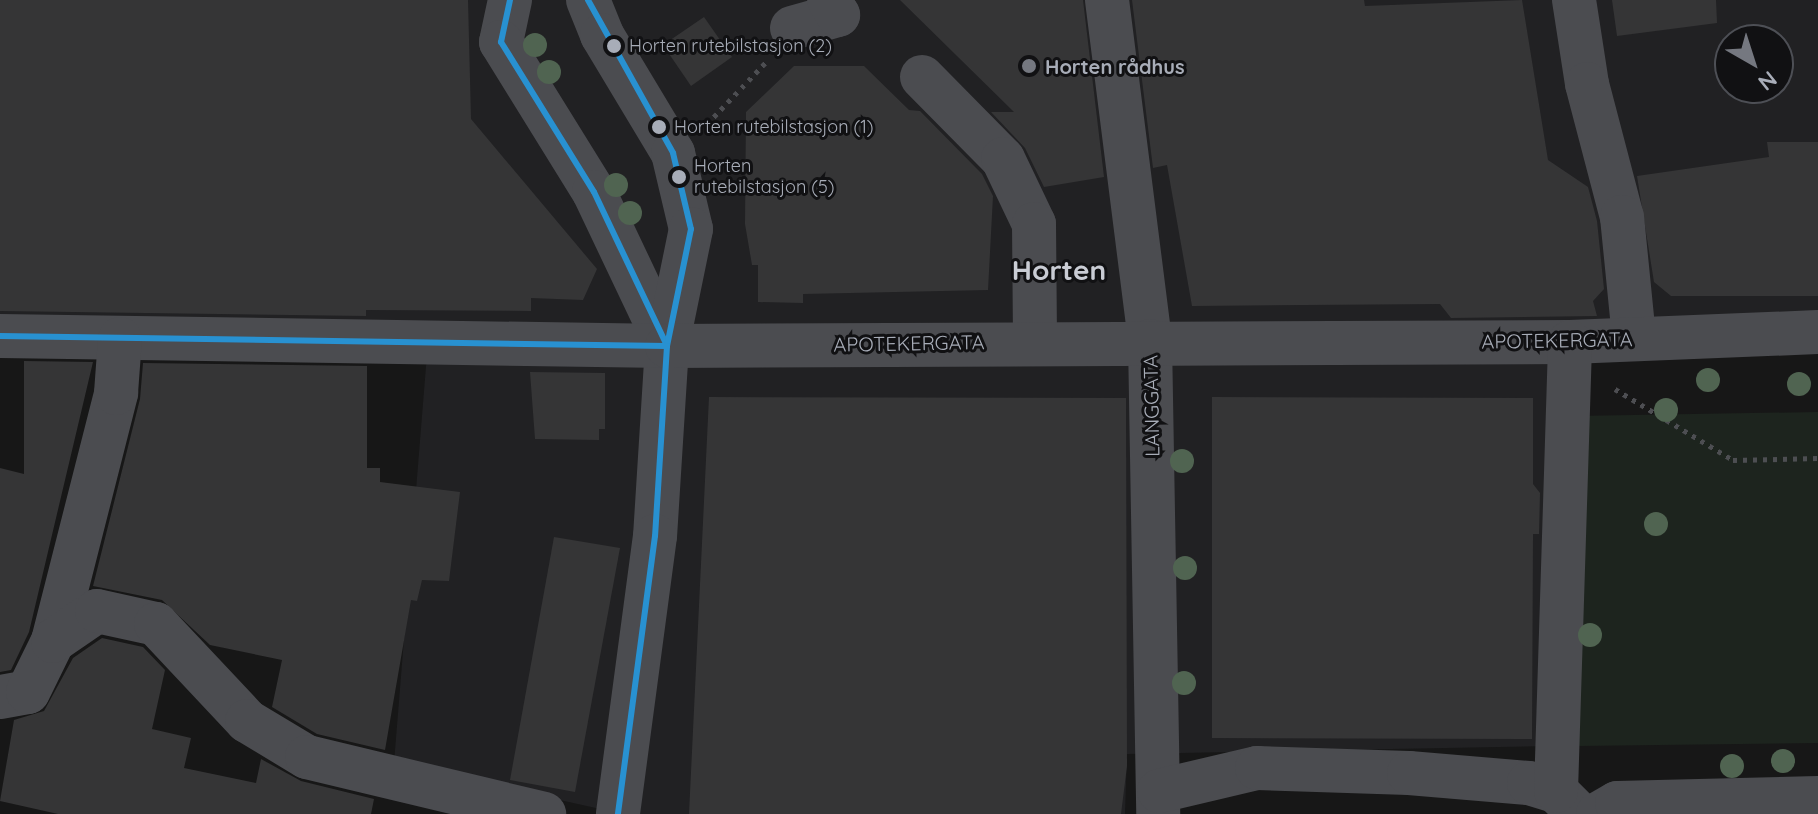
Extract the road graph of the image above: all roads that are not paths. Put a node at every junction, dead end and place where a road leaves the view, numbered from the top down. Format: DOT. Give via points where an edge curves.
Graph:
graph roads {
  1 [pos="510,0"];
  2 [pos="588,0"];
  3 [pos="829,0"];
  4 [pos="1107,0"];
  5 [pos="1574,0"];
  6 [pos="792,28"];
  7 [pos="922,77"];
  8 [pos="1818,332"];
  9 [pos="0,336"];
  10 [pos="1634,338"];
  11 [pos="120,339"];
  12 [pos="1150,341"];
  13 [pos="1035,342"];
  14 [pos="667,346"];
  15 [pos="1572,353"];
  16 [pos="53,641"];
  17 [pos="0,697"];
  18 [pos="1818,798"];
  19 [pos="1158,802"];
  20 [pos="1567,802"];
  21 [pos="544,814"];
  22 [pos="618,814"];
  23 [pos="1598,814"];
  1 -- 14 [label="street" via="501,42 594,192"];
  2 -- 14 [label="street" via="602,35 673,153 691,229"];
  3 -- 6 [label="street" via="838,15"];
  4 -- 12 [label="street, LANGGATA"];
  5 -- 10 [label="street" via="1587,84 1614,182"];
  7 -- 13 [label="street" via="1003,159 1034,224"];
  8 -- 10 [label="street, APOTEKERGATA"];
  9 -- 11 [label="street, APOTEKERGATA"];
  10 -- 15 [label="street, APOTEKERGATA"];
  11 -- 14 [label="street, APOTEKERGATA"];
  11 -- 16 [label="street" via="116,393"];
  12 -- 13 [label="street, APOTEKERGATA"];
  12 -- 15 [label="street, APOTEKERGATA"];
  12 -- 19 [label="street, LANGGATA"];
  13 -- 14 [label="street, APOTEKERGATA"];
  14 -- 22 [label="street" via="655,536"];
  15 -- 20 [label="street"];
  16 -- 17 [label="street" via="28,692"];
  16 -- 21 [label="street" via="97,611 156,624 247,721 307,757"];
  18 -- 23 [label="street" via="1629,802"];
  19 -- 20 [label="street" via="1257,768 1497,778"];
}
